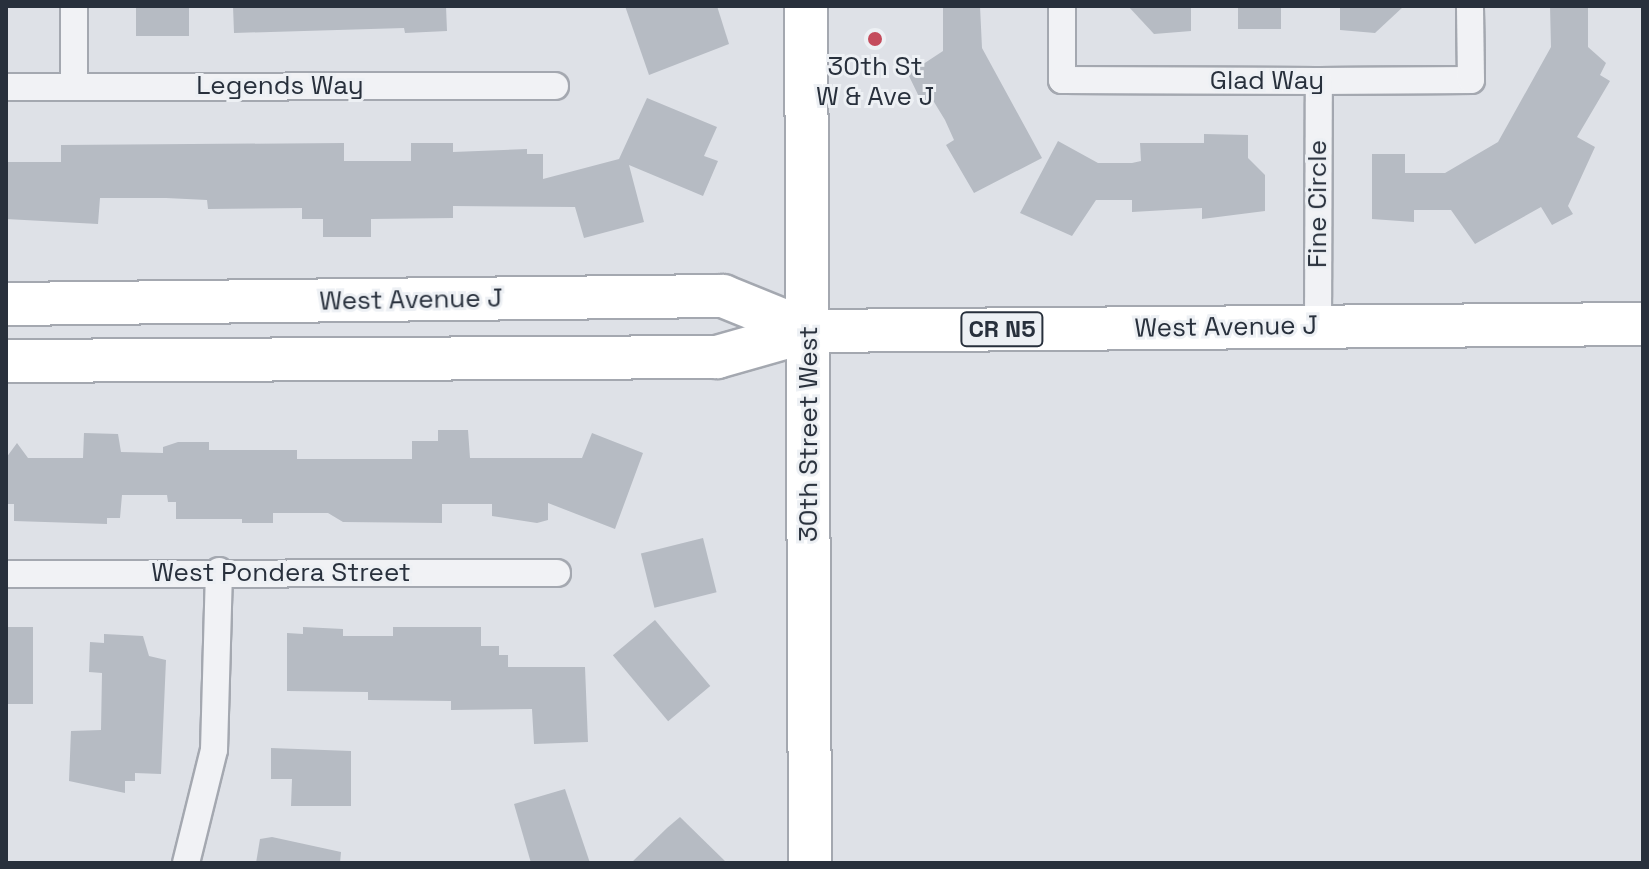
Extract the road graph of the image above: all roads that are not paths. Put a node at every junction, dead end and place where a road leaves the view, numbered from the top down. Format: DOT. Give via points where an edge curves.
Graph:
graph roads {
  1 [pos="74,6"];
  2 [pos="806,6"];
  3 [pos="1062,6"];
  4 [pos="1470,6"];
  5 [pos="1319,81"];
  6 [pos="555,86"];
  7 [pos="6,87"];
  8 [pos="74,87"];
  9 [pos="6,304"];
  10 [pos="1643,324"];
  11 [pos="1318,326"];
  12 [pos="809,331"];
  13 [pos="6,361"];
  14 [pos="219,571"];
  15 [pos="557,573"];
  16 [pos="6,574"];
  17 [pos="186,863"];
  18 [pos="810,863"];
  1 -- 8 [label="street"];
  2 -- 12 [label="main road, 30th Street West"];
  3 -- 5 [label="street, Glad Way" via="1062,80"];
  4 -- 5 [label="street, Glad Way" via="1471,80"];
  5 -- 11 [label="street, Fine Circle"];
  6 -- 8 [label="street, Legends Way"];
  7 -- 8 [label="street, Legends Way"];
  9 -- 12 [label="main road, West Avenue J" via="723,296"];
  10 -- 11 [label="main road, West Avenue J / CR N5"];
  11 -- 12 [label="main road, West Avenue J / CR N5"];
  12 -- 13 [label="main road, West Avenue J" via="717,357"];
  12 -- 18 [label="main road, 30th Street West"];
  14 -- 15 [label="street, West Pondera Street"];
  14 -- 16 [label="street, West Pondera Street"];
  14 -- 17 [label="street" via="214,750"];
}
